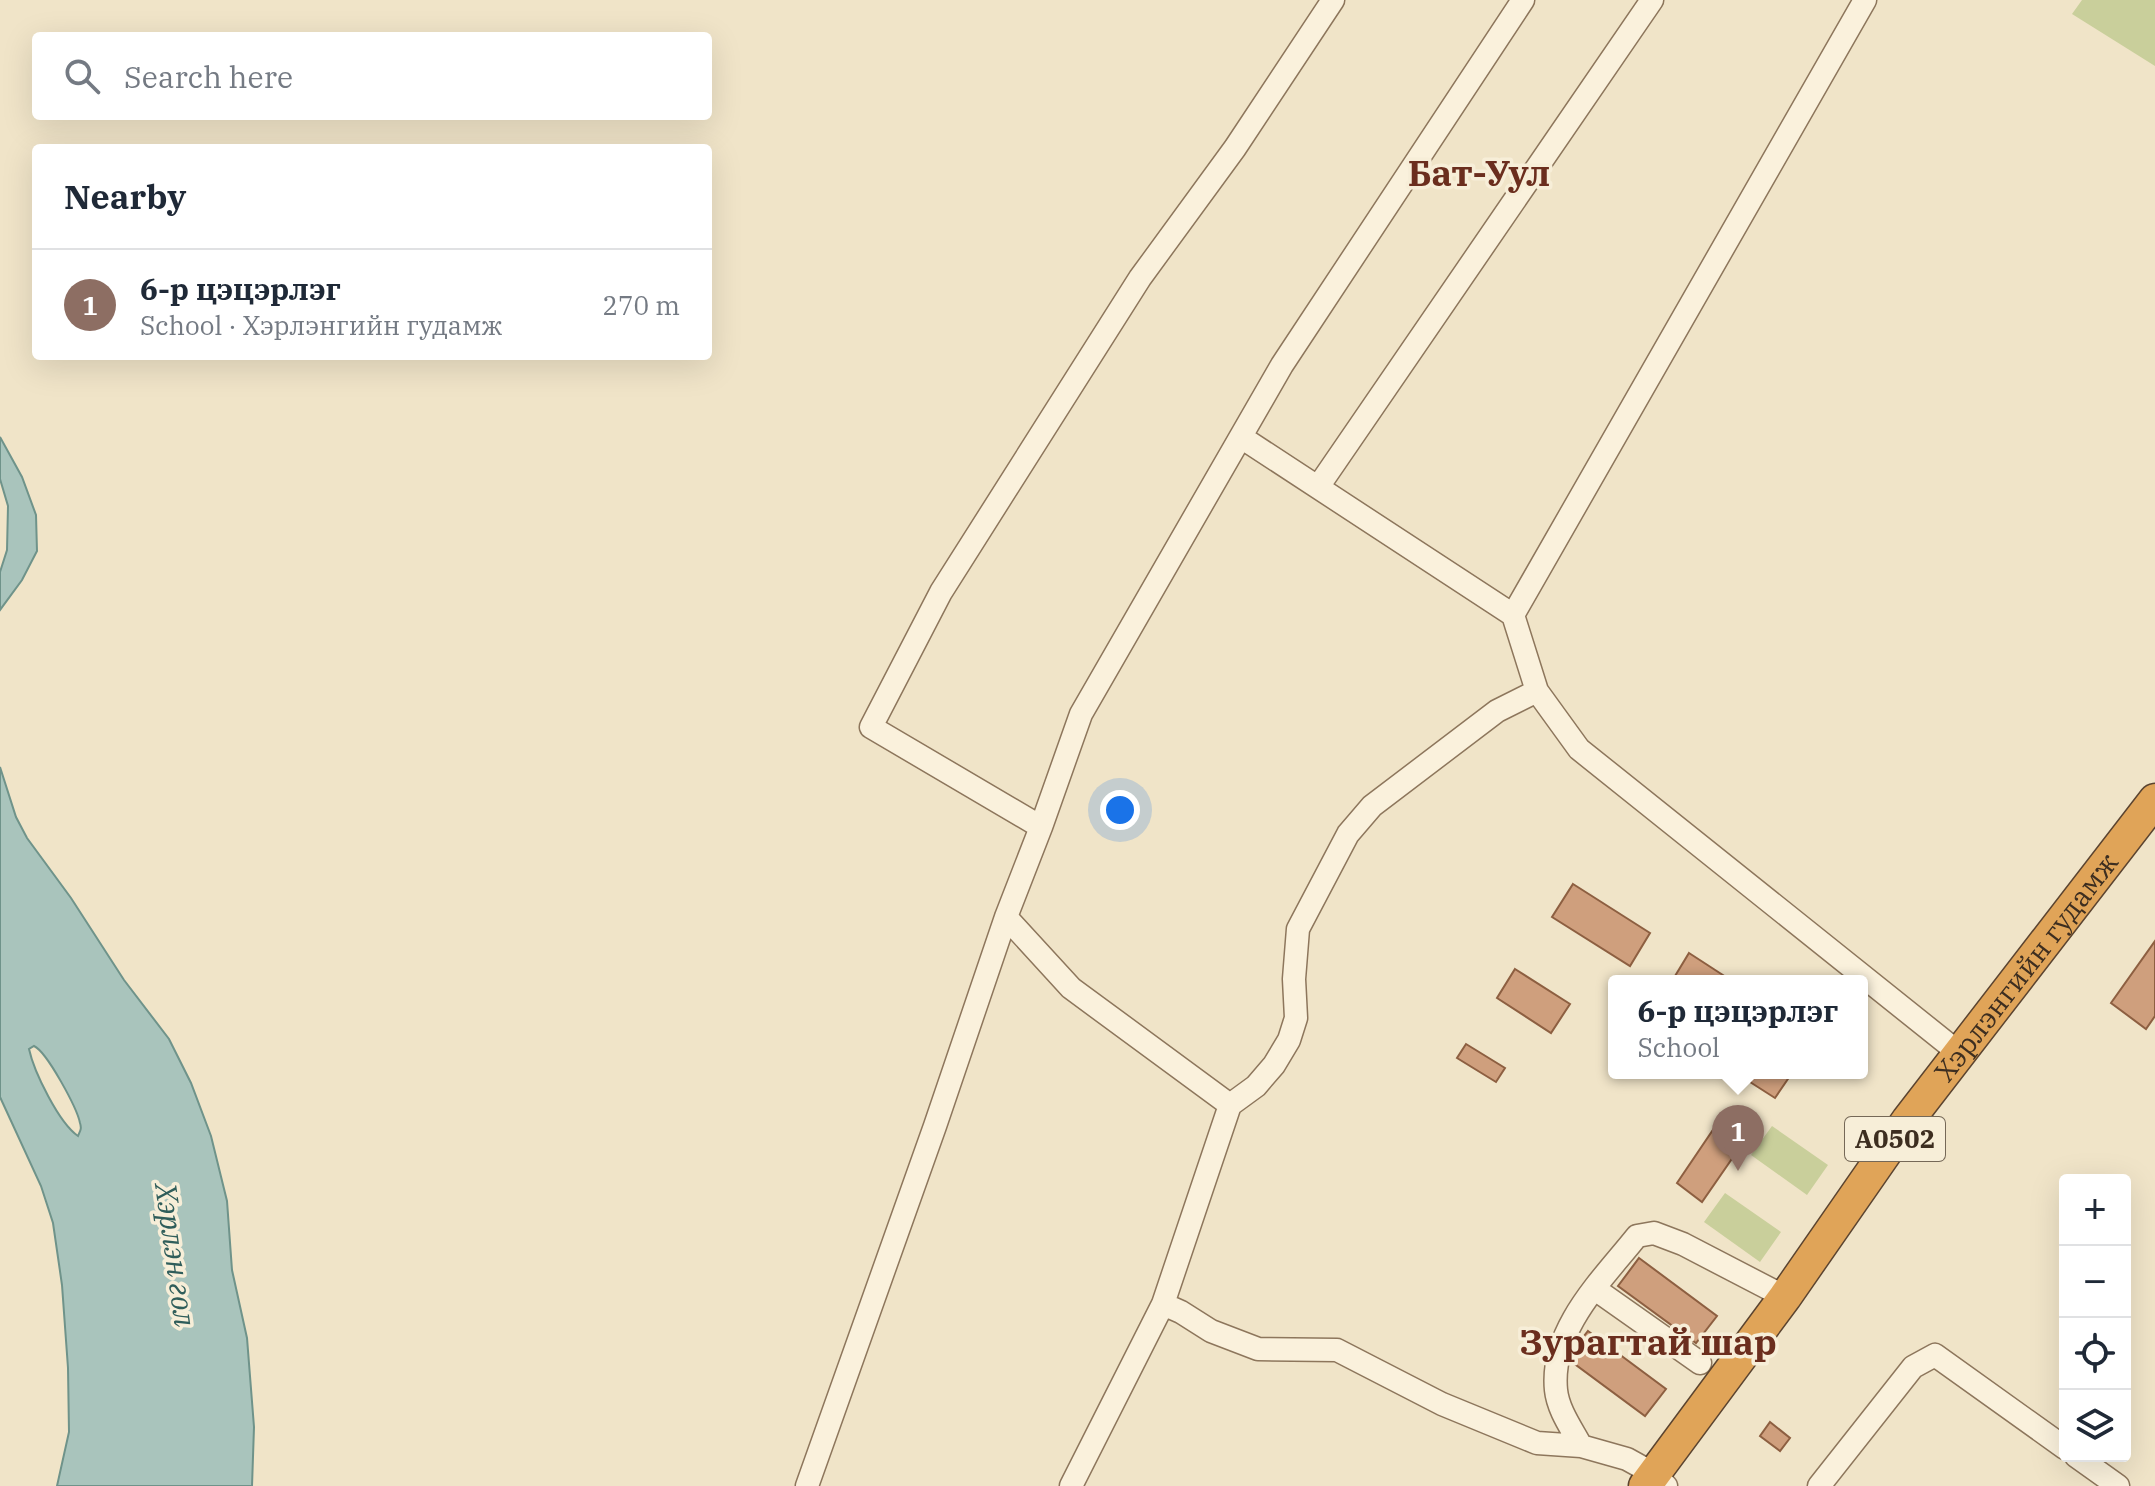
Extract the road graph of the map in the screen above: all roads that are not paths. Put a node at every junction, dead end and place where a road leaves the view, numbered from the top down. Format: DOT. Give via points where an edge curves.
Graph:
graph roads {
  1 [pos="1333,0"];
  2 [pos="1523,0"];
  3 [pos="1652,0"];
  4 [pos="1865,0"];
  5 [pos="1241,437"];
  6 [pos="1318,487"];
  7 [pos="1513,615"];
  8 [pos="1537,691"];
  9 [pos="2155,800"];
  10 [pos="1041,827"];
  11 [pos="1006,917"];
  12 [pos="1862,975"];
  13 [pos="1868,980"];
  14 [pos="1959,1053"];
  15 [pos="1230,1105"];
  16 [pos="1595,1289"];
  17 [pos="1785,1297"];
  18 [pos="1163,1304"];
  19 [pos="1700,1363"];
  20 [pos="2059,1444"];
  21 [pos="1581,1446"];
  22 [pos="2084,1462"];
  23 [pos="1655,1482"];
  24 [pos="807,1486"];
  25 [pos="1071,1486"];
  26 [pos="1819,1486"];
  27 [pos="2118,1486"];
  1 -- 10 [label="street" via="1140,278 941,592 871,727"];
  2 -- 5 [label="street" via="1282,365"];
  3 -- 6 [label="street"];
  4 -- 7 [label="street"];
  5 -- 6 [label="street"];
  5 -- 10 [label="street" via="1081,714"];
  6 -- 7 [label="street"];
  7 -- 8 [label="street"];
  8 -- 12 [label="street" via="1579,749"];
  8 -- 15 [label="street" via="1497,711 1372,806 1348,834 1298,929 1296,1018 1289,1040 1256,1086"];
  9 -- 14 [label="highway, Хэрлэнгийн гудамж / A0502"];
  10 -- 11 [label="street"];
  11 -- 15 [label="street" via="1071,988"];
  11 -- 24 [label="street"];
  13 -- 14 [label="street"];
  14 -- 17 [label="highway, Хэрлэнгийн гудамж / A0502"];
  15 -- 18 [label="street"];
  16 -- 17 [label="street" via="1637,1236 1654,1233"];
  16 -- 19 [label="street"];
  16 -- 21 [label="street" via="1576,1312 1556,1368 1556,1393"];
  17 -- 23 [label="highway, Хэрлэнгийн гудамж / A0502"];
  18 -- 21 [label="street" via="1258,1349 1337,1350 1442,1404 1537,1443"];
  18 -- 25 [label="street"];
  20 -- 26 [label="street" via="1935,1355 1913,1367"];
  21 -- 23 [label="street" via="1627,1459"];
  22 -- 27 [label="street"];
}
